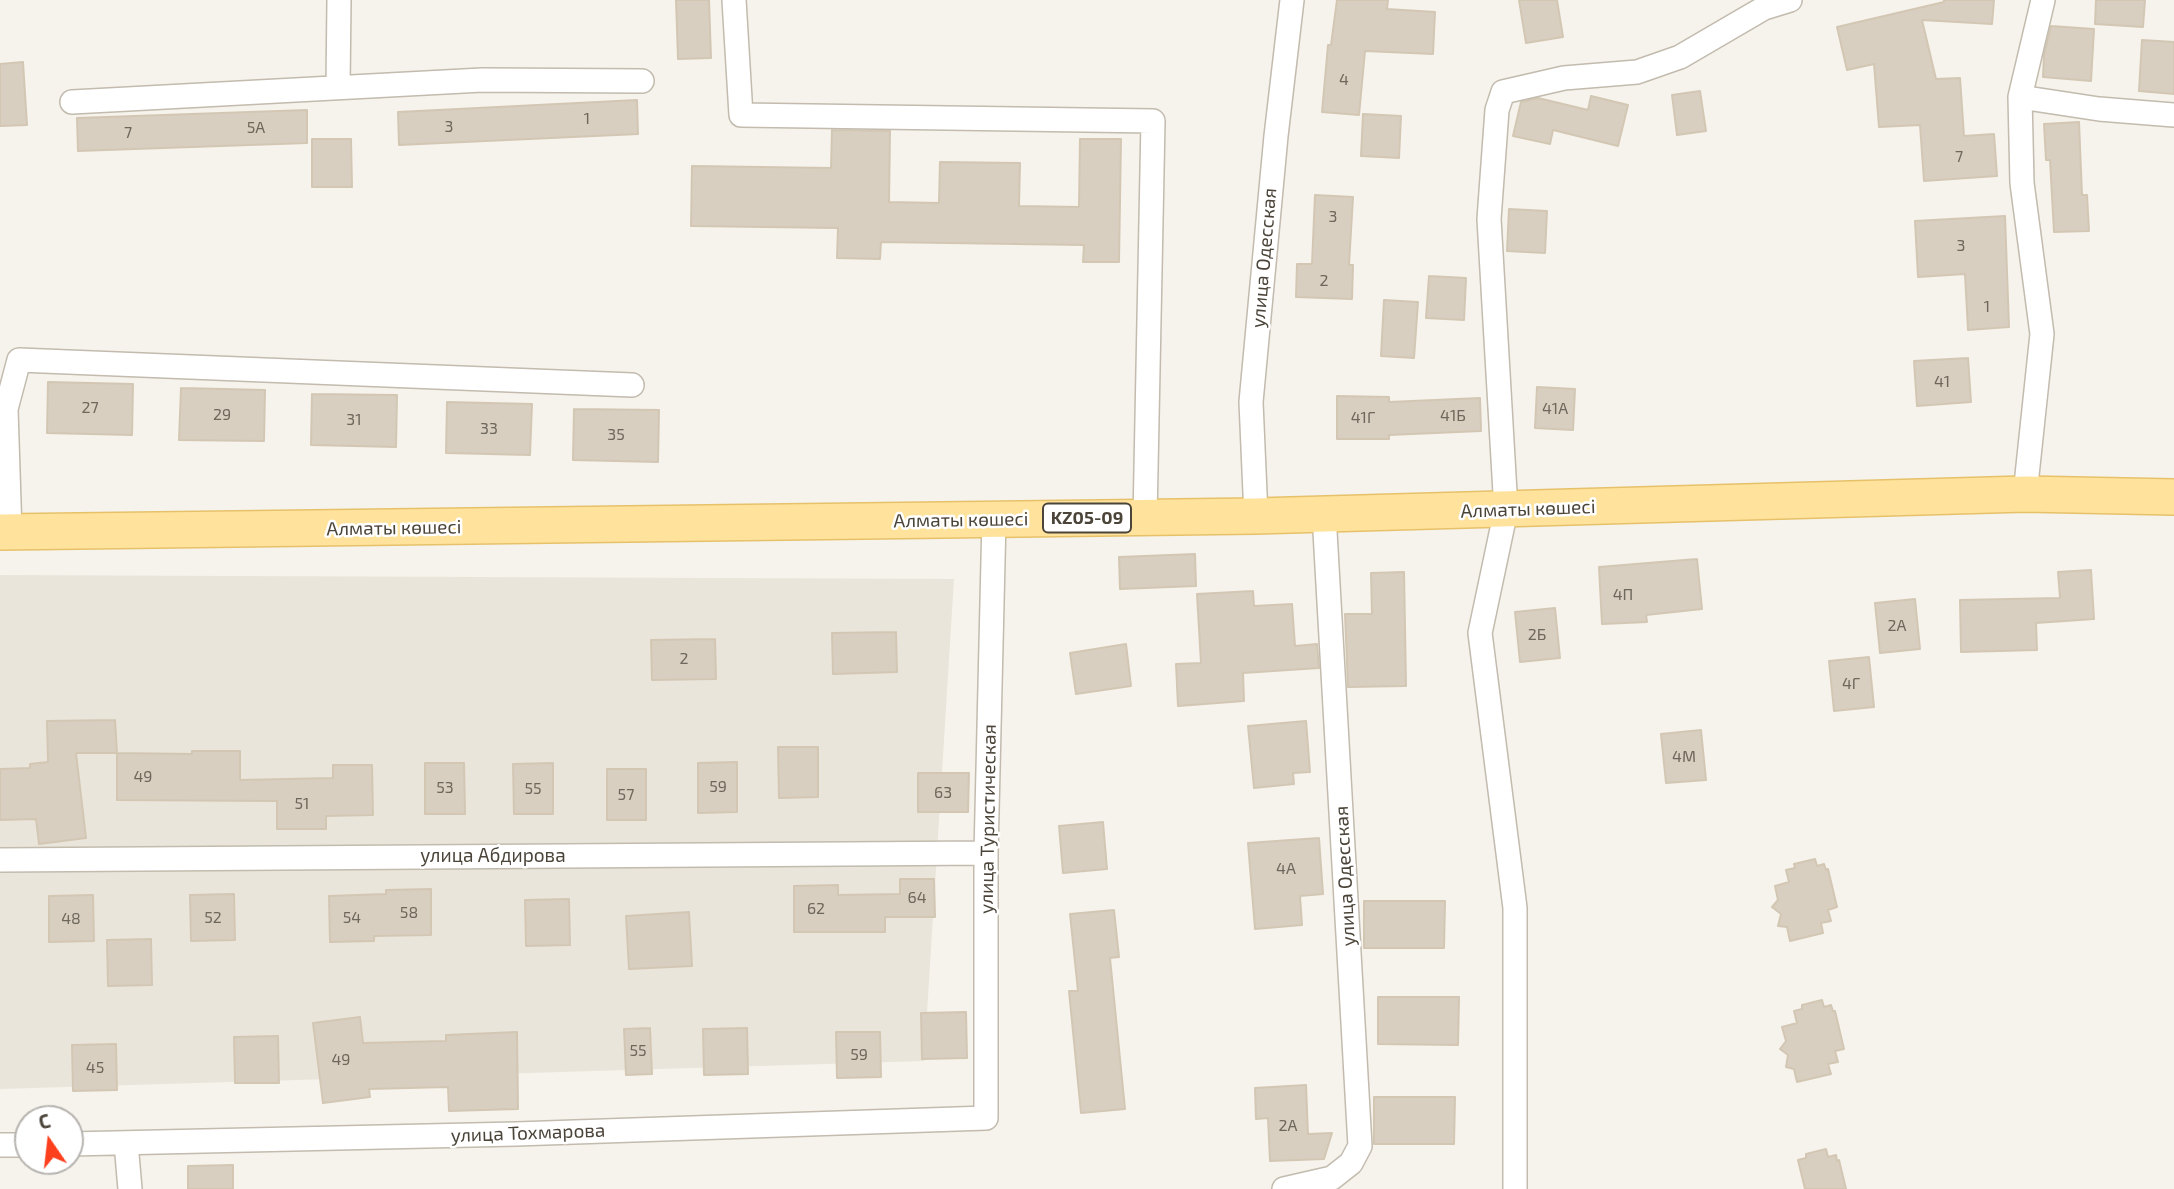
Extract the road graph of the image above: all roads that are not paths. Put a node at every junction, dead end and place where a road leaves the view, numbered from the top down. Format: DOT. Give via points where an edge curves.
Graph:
graph roads {
  1 [pos="339,0"];
  2 [pos="734,0"];
  3 [pos="1292,0"];
  4 [pos="1790,0"];
  5 [pos="2043,0"];
  6 [pos="642,81"];
  7 [pos="338,87"];
  8 [pos="2020,97"];
  9 [pos="72,102"];
  10 [pos="2174,115"];
  11 [pos="632,385"];
  12 [pos="2025,494"];
  13 [pos="2174,497"];
  14 [pos="1506,510"];
  15 [pos="1324,514"];
  16 [pos="1256,516"];
  17 [pos="1145,518"];
  18 [pos="994,519"];
  19 [pos="5,532"];
  20 [pos="986,853"];
  21 [pos="0,860"];
  22 [pos="986,1118"];
  23 [pos="127,1143"];
  24 [pos="84,1144"];
  25 [pos="130,1189"];
  26 [pos="1284,1189"];
  27 [pos="1515,1189"];
  1 -- 7 [label="street"];
  2 -- 17 [label="street" via="741,115 1153,121"];
  3 -- 16 [label="street, улица Одесская" via="1251,402"];
  4 -- 14 [label="street" via="1763,8 1679,57 1637,72 1564,78 1503,92 1497,110 1489,219"];
  5 -- 8 [label="street"];
  6 -- 7 [label="street" via="482,80"];
  7 -- 9 [label="street"];
  8 -- 10 [label="street"];
  8 -- 12 [label="street" via="2022,183 2042,334"];
  11 -- 19 [label="street" via="19,360 6,409"];
  12 -- 13 [label="main road, Алматы көшесі / KZ05-09"];
  12 -- 14 [label="main road, Алматы көшесі / KZ05-09"];
  14 -- 15 [label="main road, Алматы көшесі / KZ05-09"];
  14 -- 27 [label="street" via="1480,633 1515,908"];
  15 -- 16 [label="main road, Алматы көшесі / KZ05-09"];
  15 -- 26 [label="street, улица Одесская" via="1360,1146 1351,1163 1332,1178"];
  16 -- 17 [label="main road, Алматы көшесі / KZ05-09"];
  17 -- 18 [label="main road, Алматы көшесі / KZ05-09"];
  18 -- 19 [label="main road, Алматы көшесі / KZ05-09"];
  18 -- 20 [label="street, улица Туристическая"];
  20 -- 21 [label="street, улица Абдирова"];
  20 -- 22 [label="street, улица Туристическая"];
  22 -- 23 [label="street, улица Тохмарова"];
  23 -- 24 [label="street, улица Тохмарова"];
  23 -- 25 [label="street"];
}
